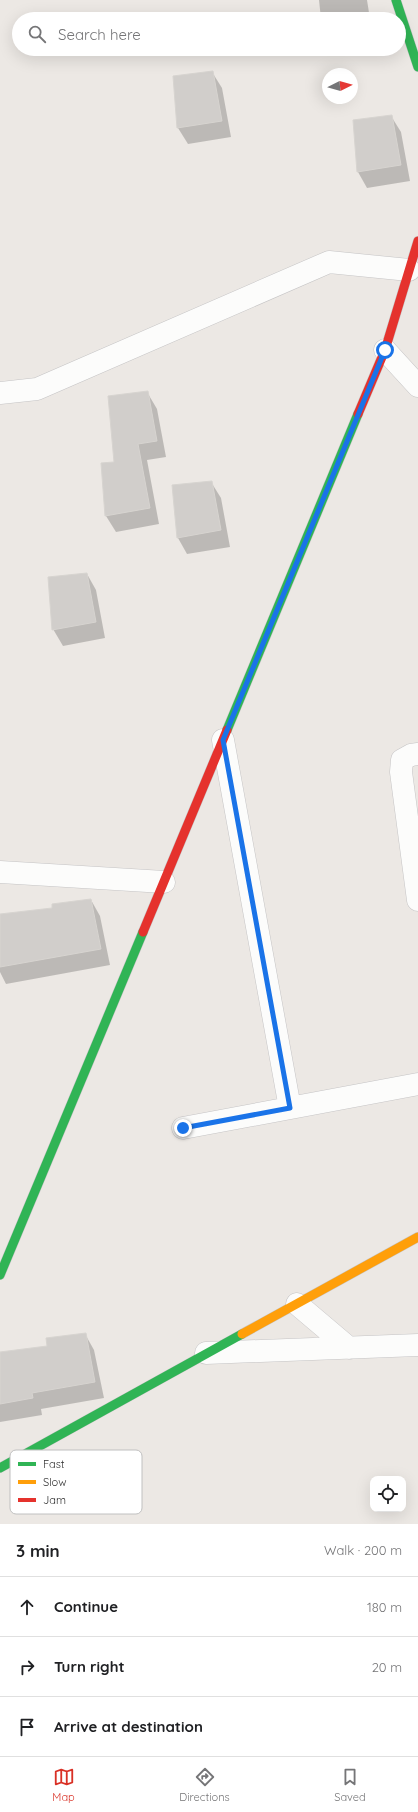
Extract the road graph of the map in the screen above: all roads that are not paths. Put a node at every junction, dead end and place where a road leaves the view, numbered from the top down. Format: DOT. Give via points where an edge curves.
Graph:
graph roads {
  1 [pos="396,0"];
  2 [pos="400,12"];
  3 [pos="406,30"];
  4 [pos="418,67"];
  5 [pos="418,241"];
  6 [pos="409,270"];
  7 [pos="385,350"];
  8 [pos="418,386"];
  9 [pos="0,393"];
  10 [pos="223,740"];
  11 [pos="418,754"];
  12 [pos="0,872"];
  13 [pos="164,882"];
  14 [pos="418,900"];
  15 [pos="418,1084"];
  16 [pos="290,1108"];
  17 [pos="183,1128"];
  18 [pos="418,1237"];
  19 [pos="0,1275"];
  20 [pos="297,1304"];
  21 [pos="418,1345"];
  22 [pos="349,1348"];
  23 [pos="206,1353"];
  24 [pos="32,1450"];
  25 [pos="10,1462"];
  26 [pos="0,1468"];
  1 -- 2 [label="street"];
  3 -- 4 [label="street"];
  5 -- 6 [label="street"];
  6 -- 7 [label="street"];
  6 -- 9 [label="street" via="329,262 37,388"];
  7 -- 8 [label="street"];
  7 -- 10 [label="street"];
  10 -- 13 [label="street"];
  10 -- 16 [label="street"];
  11 -- 14 [label="street" via="402,760 400,772"];
  12 -- 13 [label="street"];
  13 -- 19 [label="street"];
  15 -- 16 [label="street"];
  16 -- 17 [label="street"];
  18 -- 20 [label="street"];
  20 -- 22 [label="street"];
  20 -- 23 [label="street"];
  21 -- 22 [label="street"];
  22 -- 23 [label="street"];
  23 -- 24 [label="street"];
  25 -- 26 [label="street"];
}
